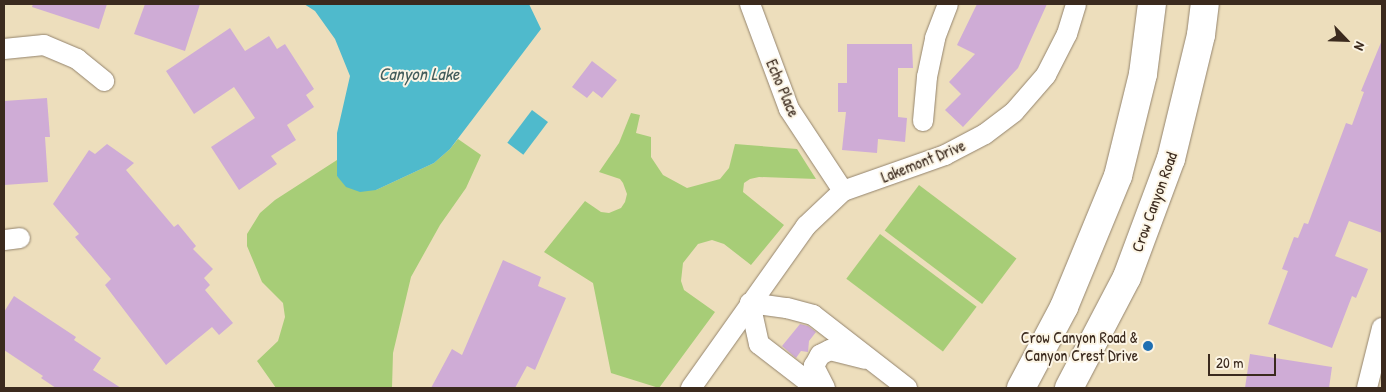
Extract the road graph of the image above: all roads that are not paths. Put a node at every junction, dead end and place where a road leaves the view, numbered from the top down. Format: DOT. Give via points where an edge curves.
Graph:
graph roads {
  1 [pos="750,4"];
  2 [pos="948,4"];
  3 [pos="1076,4"];
  4 [pos="1152,4"];
  5 [pos="1205,4"];
  6 [pos="4,49"];
  7 [pos="104,81"];
  8 [pos="923,121"];
  9 [pos="844,191"];
  10 [pos="750,303"];
  11 [pos="1382,328"];
  12 [pos="874,362"];
  13 [pos="691,388"];
  14 [pos="816,388"];
  15 [pos="825,388"];
  16 [pos="907,388"];
  17 [pos="1021,388"];
  18 [pos="1069,388"];
  19 [pos="1367,388"];
  1 -- 9 [label="street, Echo Place" via="789,109"];
  2 -- 8 [label="street" via="935,38"];
  3 -- 9 [label="street, Lakemont Drive" via="1067,34 1046,75 1014,112 985,134 945,155"];
  4 -- 17 [label="main road" via="1143,74 1118,176 1064,307"];
  5 -- 18 [label="main road, Crow Canyon Road" via="1201,35 1171,159 1127,277"];
  6 -- 7 [label="street" via="44,45 77,59"];
  9 -- 10 [label="street, Lakemont Drive" via="806,226"];
  10 -- 12 [label="street" via="813,315"];
  10 -- 13 [label="street, Lakemont Drive"];
  10 -- 14 [label="street" via="759,344"];
  11 -- 19 [label="street"];
  12 -- 15 [label="street" via="830,350 820,355 814,366"];
  12 -- 16 [label="street"];
}
